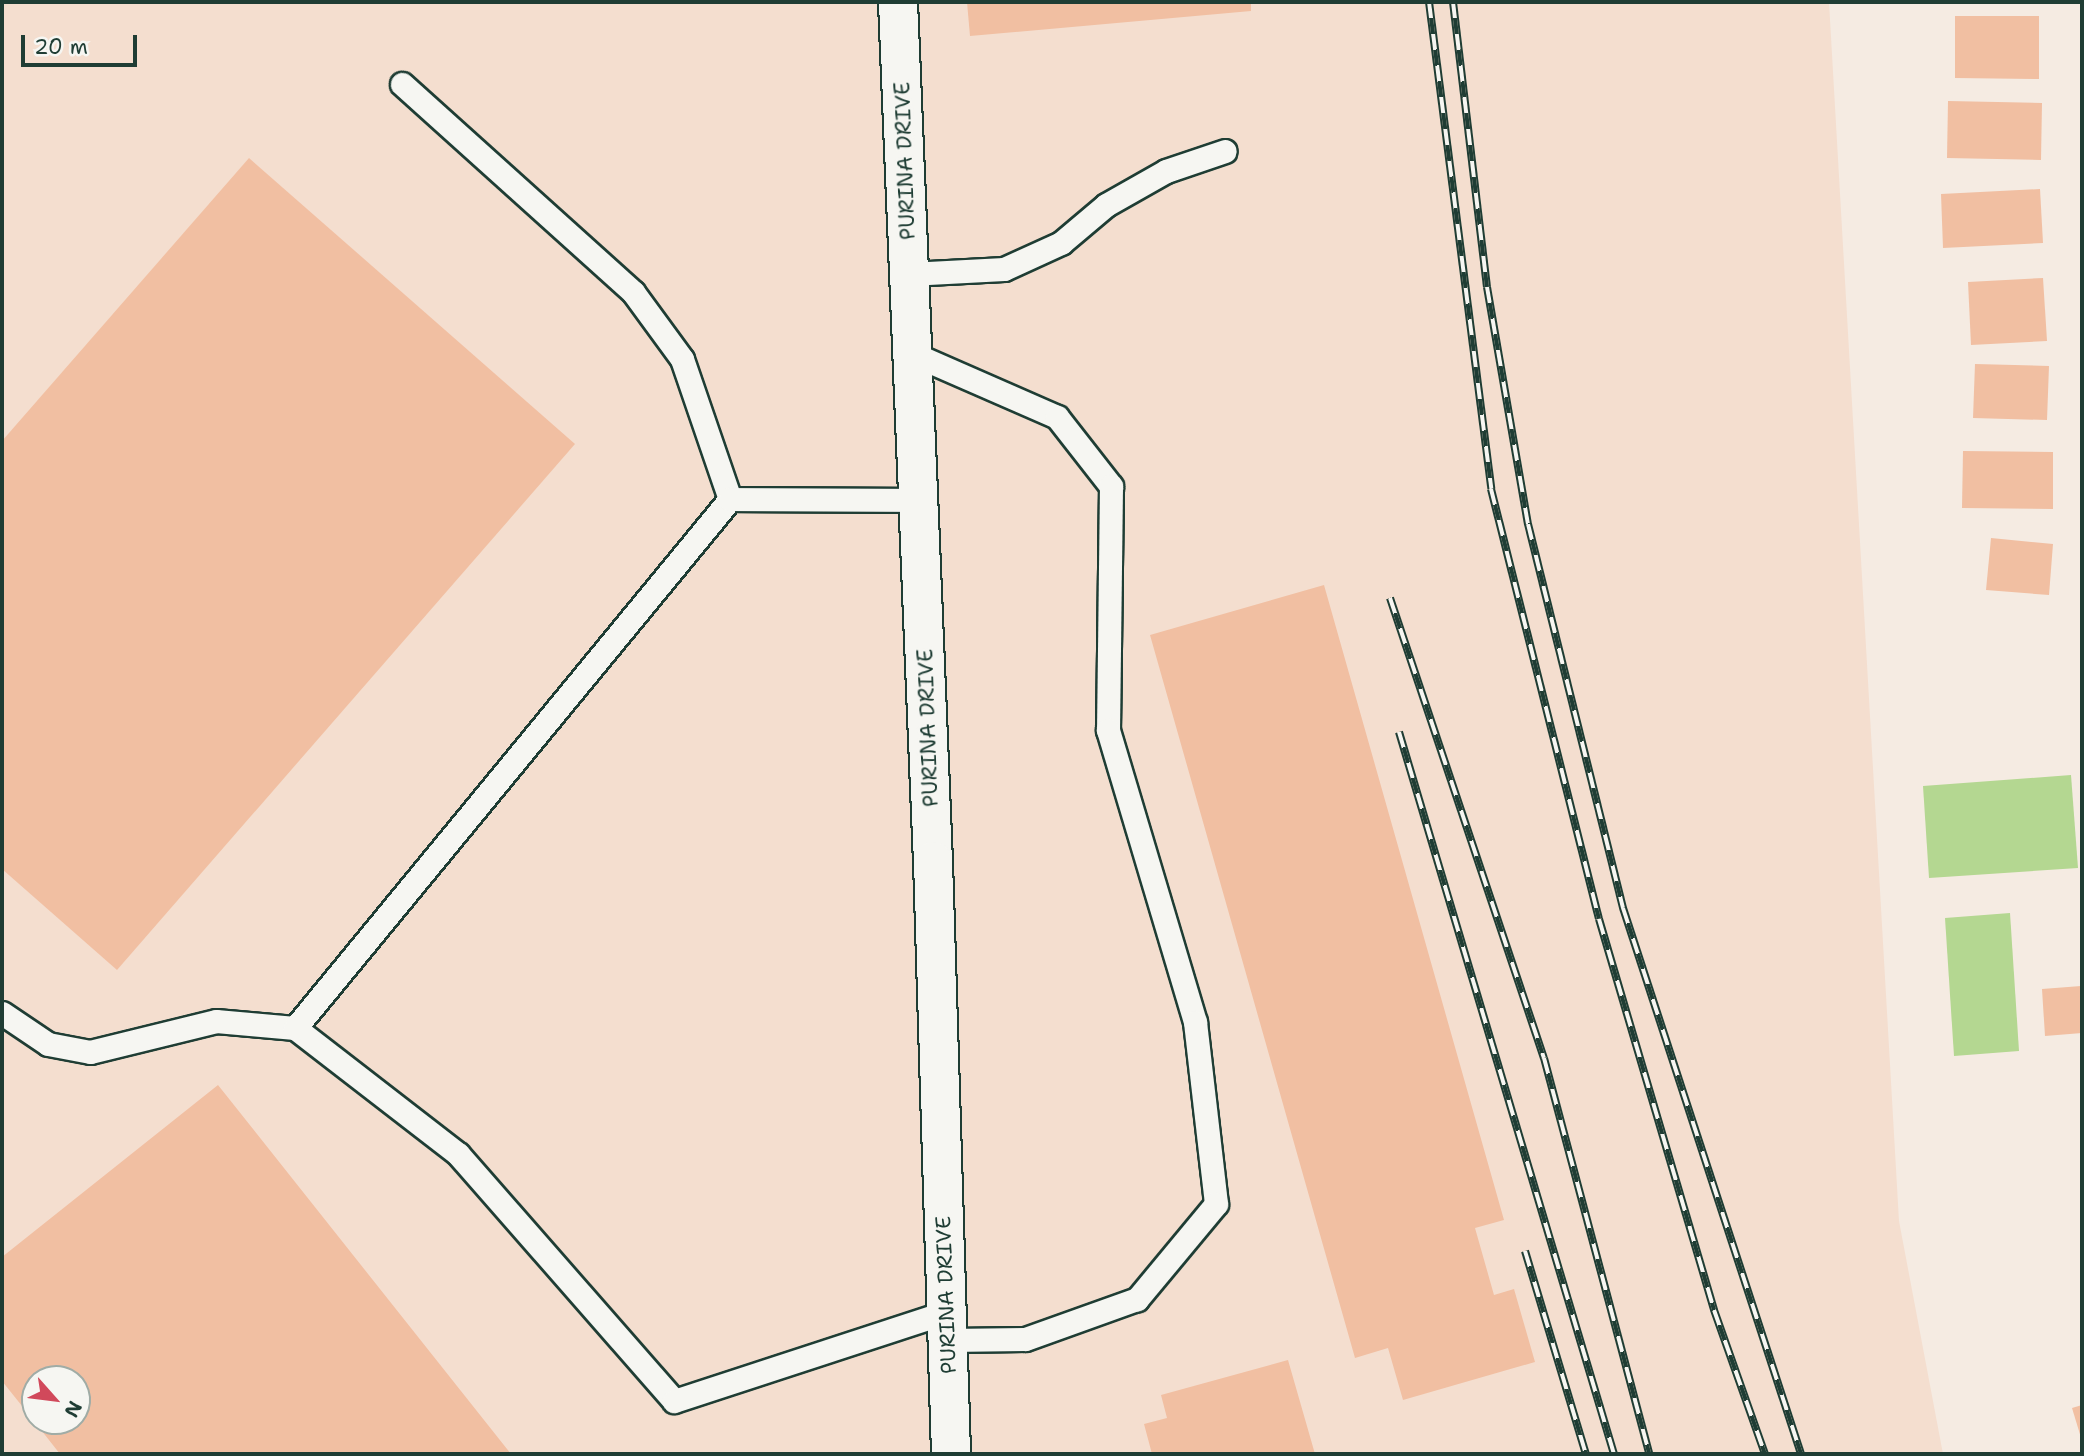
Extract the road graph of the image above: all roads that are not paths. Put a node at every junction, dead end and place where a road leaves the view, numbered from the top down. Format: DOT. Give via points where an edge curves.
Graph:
graph roads {
  1 [pos="898,2"];
  2 [pos="402,84"];
  3 [pos="1225,150"];
  4 [pos="909,274"];
  5 [pos="913,354"];
  6 [pos="730,499"];
  7 [pos="918,500"];
  8 [pos="2,1013"];
  9 [pos="295,1028"];
  10 [pos="947,1326"];
  11 [pos="951,1454"];
  1 -- 4 [label="street, PURINA DRIVE"];
  2 -- 6 [label="lane" via="633,292 682,359"];
  3 -- 4 [label="lane" via="1166,171 1106,205 1061,243 1004,269"];
  4 -- 5 [label="street, PURINA DRIVE"];
  5 -- 7 [label="street, PURINA DRIVE"];
  5 -- 10 [label="lane" via="1057,417 1111,486 1108,730 1195,1023 1216,1204 1136,1299 1026,1339"];
  6 -- 7 [label="lane"];
  6 -- 9 [label="lane"];
  7 -- 10 [label="street, PURINA DRIVE"];
  8 -- 9 [label="lane" via="48,1044 90,1052 216,1021"];
  9 -- 10 [label="lane" via="458,1154 674,1401"];
  10 -- 11 [label="street, PURINA DRIVE"];
}
